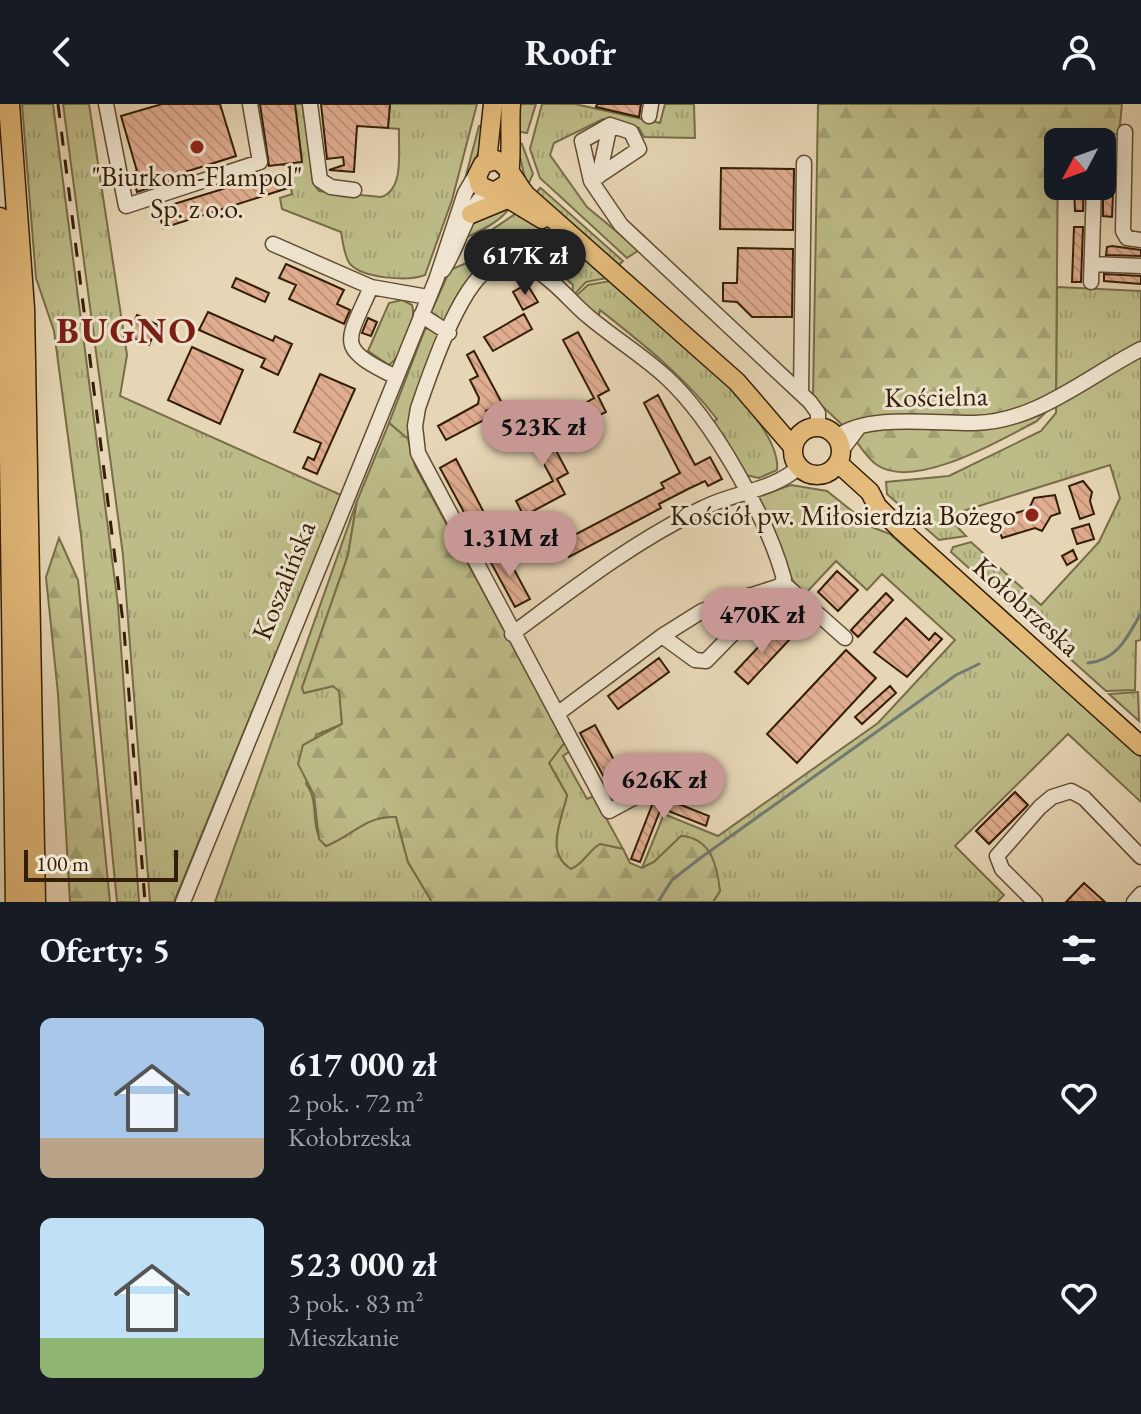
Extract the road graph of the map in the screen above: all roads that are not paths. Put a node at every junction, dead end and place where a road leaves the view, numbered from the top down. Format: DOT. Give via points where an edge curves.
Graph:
graph roads {
  1 [pos="9,104"];
  2 [pos="106,104"];
  3 [pos="250,104"];
  4 [pos="310,104"];
  5 [pos="493,104"];
  6 [pos="511,104"];
  7 [pos="614,126"];
  8 [pos="1125,132"];
  9 [pos="804,163"];
  10 [pos="482,166"];
  11 [pos="509,172"];
  12 [pos="600,175"];
  13 [pos="354,190"];
  14 [pos="498,194"];
  15 [pos="1094,200"];
  16 [pos="471,214"];
  17 [pos="0,218"];
  18 [pos="1141,240"];
  19 [pos="579,241"];
  20 [pos="273,244"];
  21 [pos="1092,264"];
  22 [pos="1141,266"];
  23 [pos="436,280"];
  24 [pos="1091,282"];
  25 [pos="371,287"];
  26 [pos="428,297"];
  27 [pos="421,315"];
  28 [pos="449,333"];
  29 [pos="1141,349"];
  30 [pos="396,377"];
  31 [pos="801,393"];
  32 [pos="805,435"];
  33 [pos="835,456"];
  34 [pos="799,467"];
  35 [pos="747,492"];
  36 [pos="783,583"];
  37 [pos="751,595"];
  38 [pos="512,634"];
  39 [pos="662,636"];
  40 [pos="845,638"];
  41 [pos="557,714"];
  42 [pos="1141,746"];
  43 [pos="635,797"];
  44 [pos="1141,857"];
  45 [pos="1141,894"];
  46 [pos="16,902"];
  47 [pos="35,902"];
  48 [pos="183,902"];
  49 [pos="1035,902"];
  50 [pos="1134,902"];
  1 -- 47 [label="highway" via="24,324"];
  2 -- 3 [label="street" via="126,206 260,162"];
  4 -- 13 [label="street" via="320,180"];
  5 -- 10 [label="main road, Koszalińska"];
  6 -- 11 [label="main road"];
  7 -- 12 [label="street"];
  7 -- 12 [label="street" via="582,141"];
  7 -- 12 [label="street" via="631,132 639,149"];
  8 -- 18 [label="street" via="1123,231 1127,238"];
  9 -- 31 [label="street"];
  10 -- 11 [label="main road" via="500,162"];
  10 -- 14 [label="main road" via="480,186"];
  10 -- 23 [label="street, Koszalińska" via="465,193"];
  11 -- 14 [label="main road" via="508,183"];
  11 -- 19 [label="main road" via="526,195"];
  12 -- 31 [label="street" via="621,225"];
  14 -- 16 [label="main road"];
  14 -- 19 [label="main road"];
  15 -- 21 [label="street"];
  16 -- 23 [label="street, Koszalińska"];
  17 -- 46 [label="highway" via="9,384"];
  19 -- 32 [label="main road" via="737,382 771,420"];
  20 -- 25 [label="street"];
  21 -- 22 [label="street"];
  21 -- 24 [label="street"];
  23 -- 26 [label="street, Koszalińska"];
  25 -- 26 [label="street"];
  25 -- 30 [label="street" via="350,336 351,349"];
  26 -- 27 [label="street, Koszalińska"];
  27 -- 28 [label="street"];
  27 -- 30 [label="street, Koszalińska"];
  28 -- 35 [label="street" via="480,274 504,263 534,268 667,377 709,427"];
  28 -- 38 [label="street" via="418,408 418,453"];
  29 -- 33 [label="street, Kościelna" via="1045,404 1007,419 871,423 859,427"];
  30 -- 48 [label="street, Koszalińska"];
  31 -- 32 [label="street" via="818,413"];
  32 -- 33 [label="main road"];
  32 -- 34 [label="main road"];
  33 -- 34 [label="main road" via="811,474"];
  33 -- 42 [label="main road, Kołobrzeska" via="877,506"];
  34 -- 35 [label="street" via="783,480"];
  35 -- 36 [label="street"];
  35 -- 38 [label="street" via="705,507 620,553"];
  36 -- 37 [label="street"];
  36 -- 40 [label="street"];
  37 -- 39 [label="street" via="708,608"];
  37 -- 39 [label="street" via="751,615 706,661 695,660"];
  38 -- 41 [label="street"];
  39 -- 41 [label="street"];
  41 -- 43 [label="street" via="609,811"];
  44 -- 49 [label="street" via="1084,798 1062,792 1040,807 997,856 1002,869"];
  45 -- 50 [label="street"];
}
